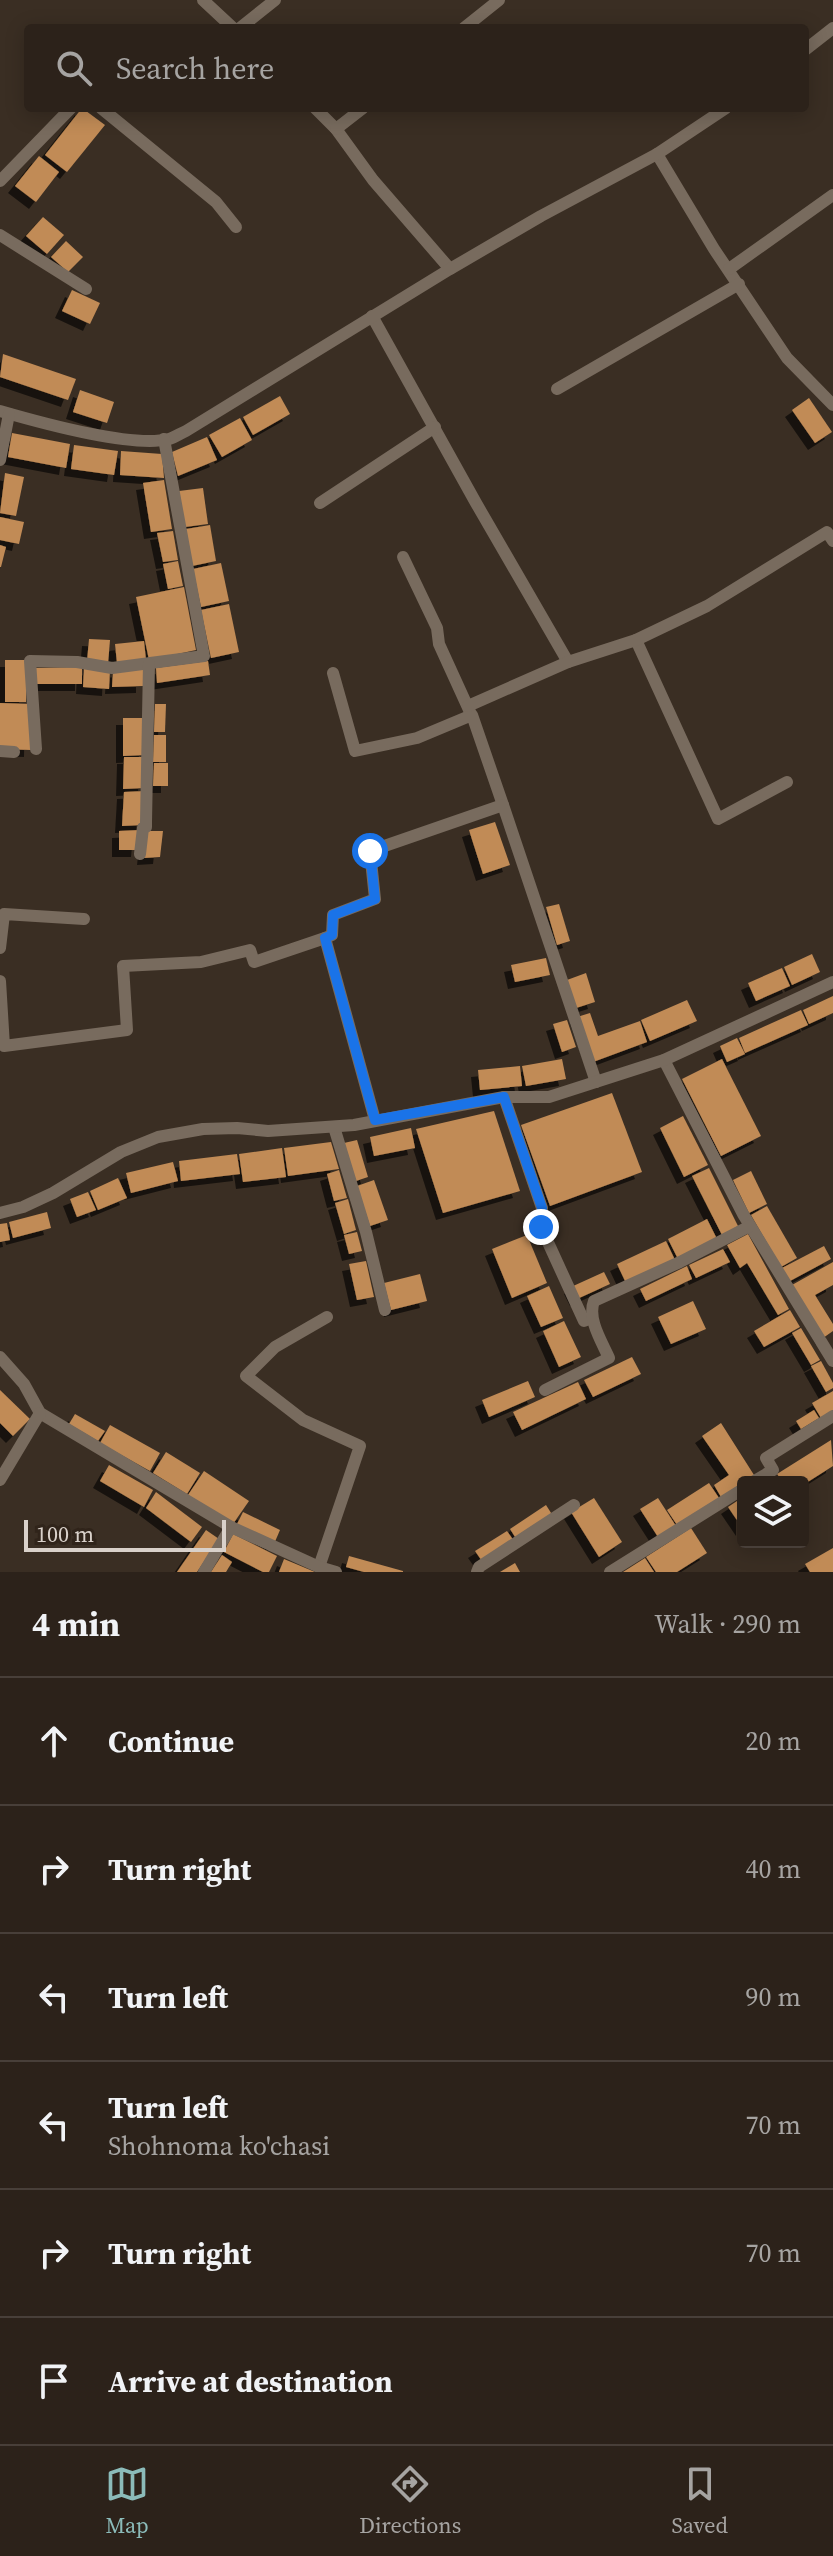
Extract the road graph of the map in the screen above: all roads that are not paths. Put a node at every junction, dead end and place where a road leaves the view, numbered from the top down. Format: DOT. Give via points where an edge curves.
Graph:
graph roads {
  1 [pos="203,0"];
  2 [pos="275,0"];
  3 [pos="499,0"];
  4 [pos="229,24"];
  5 [pos="245,24"];
  6 [pos="469,24"];
  7 [pos="833,28"];
  8 [pos="809,47"];
  9 [pos="67,112"];
  10 [pos="106,112"];
  11 [pos="319,112"];
  12 [pos="358,112"];
  13 [pos="720,112"];
  14 [pos="336,129"];
  15 [pos="657,154"];
  16 [pos="0,181"];
  17 [pos="833,195"];
  18 [pos="236,227"];
  19 [pos="0,235"];
  20 [pos="450,269"];
  21 [pos="729,269"];
  22 [pos="739,284"];
  23 [pos="86,289"];
  24 [pos="372,316"];
  25 [pos="557,389"];
  26 [pos="827,391"];
  27 [pos="833,405"];
  28 [pos="5,412"];
  29 [pos="435,427"];
  30 [pos="164,439"];
  31 [pos="0,460"];
  32 [pos="320,503"];
  33 [pos="833,541"];
  34 [pos="403,557"];
  35 [pos="636,640"];
  36 [pos="568,662"];
  37 [pos="149,664"];
  38 [pos="333,673"];
  39 [pos="470,711"];
  40 [pos="36,749"];
  41 [pos="0,751"];
  42 [pos="14,752"];
  43 [pos="787,782"];
  44 [pos="503,805"];
  45 [pos="140,854"];
  46 [pos="84,919"];
  47 [pos="325,938"];
  48 [pos="0,948"];
  49 [pos="0,981"];
  50 [pos="833,982"];
  51 [pos="664,1060"];
  52 [pos="596,1082"];
  53 [pos="504,1097"];
  54 [pos="375,1120"];
  55 [pos="334,1127"];
  56 [pos="0,1213"];
  57 [pos="750,1226"];
  58 [pos="385,1310"];
  59 [pos="327,1317"];
  60 [pos="592,1318"];
  61 [pos="0,1357"];
  62 [pos="833,1361"];
  63 [pos="545,1390"];
  64 [pos="40,1413"];
  65 [pos="833,1416"];
  66 [pos="763,1476"];
  67 [pos="0,1480"];
  68 [pos="737,1493"];
  69 [pos="574,1505"];
  70 [pos="231,1527"];
  71 [pos="319,1567"];
  72 [pos="204,1572"];
  73 [pos="336,1572"];
  74 [pos="477,1572"];
  75 [pos="610,1572"];
  1 -- 4 [label="street"];
  2 -- 5 [label="street"];
  3 -- 6 [label="street"];
  7 -- 8 [label="street"];
  9 -- 16 [label="street"];
  10 -- 18 [label="street" via="216,202"];
  11 -- 14 [label="street"];
  12 -- 14 [label="street"];
  13 -- 15 [label="street"];
  14 -- 20 [label="street"];
  15 -- 20 [label="street"];
  15 -- 21 [label="street"];
  17 -- 21 [label="street"];
  19 -- 23 [label="street"];
  20 -- 24 [label="street"];
  21 -- 22 [label="street"];
  22 -- 25 [label="street"];
  22 -- 26 [label="street" via="787,358"];
  24 -- 29 [label="street"];
  24 -- 30 [label="street" via="186,431"];
  26 -- 27 [label="street"];
  28 -- 30 [label="street" via="105,436"];
  28 -- 31 [label="street"];
  29 -- 32 [label="street"];
  29 -- 36 [label="street"];
  30 -- 37 [label="street" via="204,656"];
  33 -- 35 [label="street" via="827,532 707,606"];
  34 -- 39 [label="street"];
  35 -- 36 [label="street"];
  35 -- 43 [label="street" via="718,819"];
  36 -- 39 [label="street"];
  37 -- 40 [label="street" via="112,668 30,661"];
  37 -- 45 [label="street" via="146,827"];
  38 -- 39 [label="street" via="355,751 417,738"];
  39 -- 44 [label="street"];
  41 -- 42 [label="street"];
  44 -- 47 [label="street" via="370,851 375,899 333,915 332,935"];
  44 -- 52 [label="street"];
  46 -- 48 [label="street" via="4,914"];
  47 -- 49 [label="street" via="254,962 250,950 201,962 123,966 127,1030 4,1046"];
  47 -- 54 [label="street"];
  50 -- 51 [label="street"];
  51 -- 52 [label="street"];
  51 -- 57 [label="street"];
  52 -- 53 [label="street" via="549,1097"];
  53 -- 54 [label="street"];
  53 -- 60 [label="street" via="542,1208 541,1227 584,1321"];
  54 -- 55 [label="street"];
  55 -- 56 [label="street" via="203,1129 158,1137 121,1152 53,1193"];
  55 -- 58 [label="street"];
  57 -- 60 [label="street" via="594,1301"];
  57 -- 62 [label="street"];
  59 -- 71 [label="street" via="275,1347 246,1376 303,1420 360,1446"];
  60 -- 63 [label="street" via="609,1358"];
  61 -- 64 [label="street"];
  64 -- 67 [label="street"];
  64 -- 70 [label="street"];
  65 -- 66 [label="street" via="766,1458 773,1470"];
  68 -- 75 [label="street"];
  69 -- 74 [label="street"];
  70 -- 71 [label="street"];
  70 -- 72 [label="street"];
  71 -- 73 [label="street"];
}
